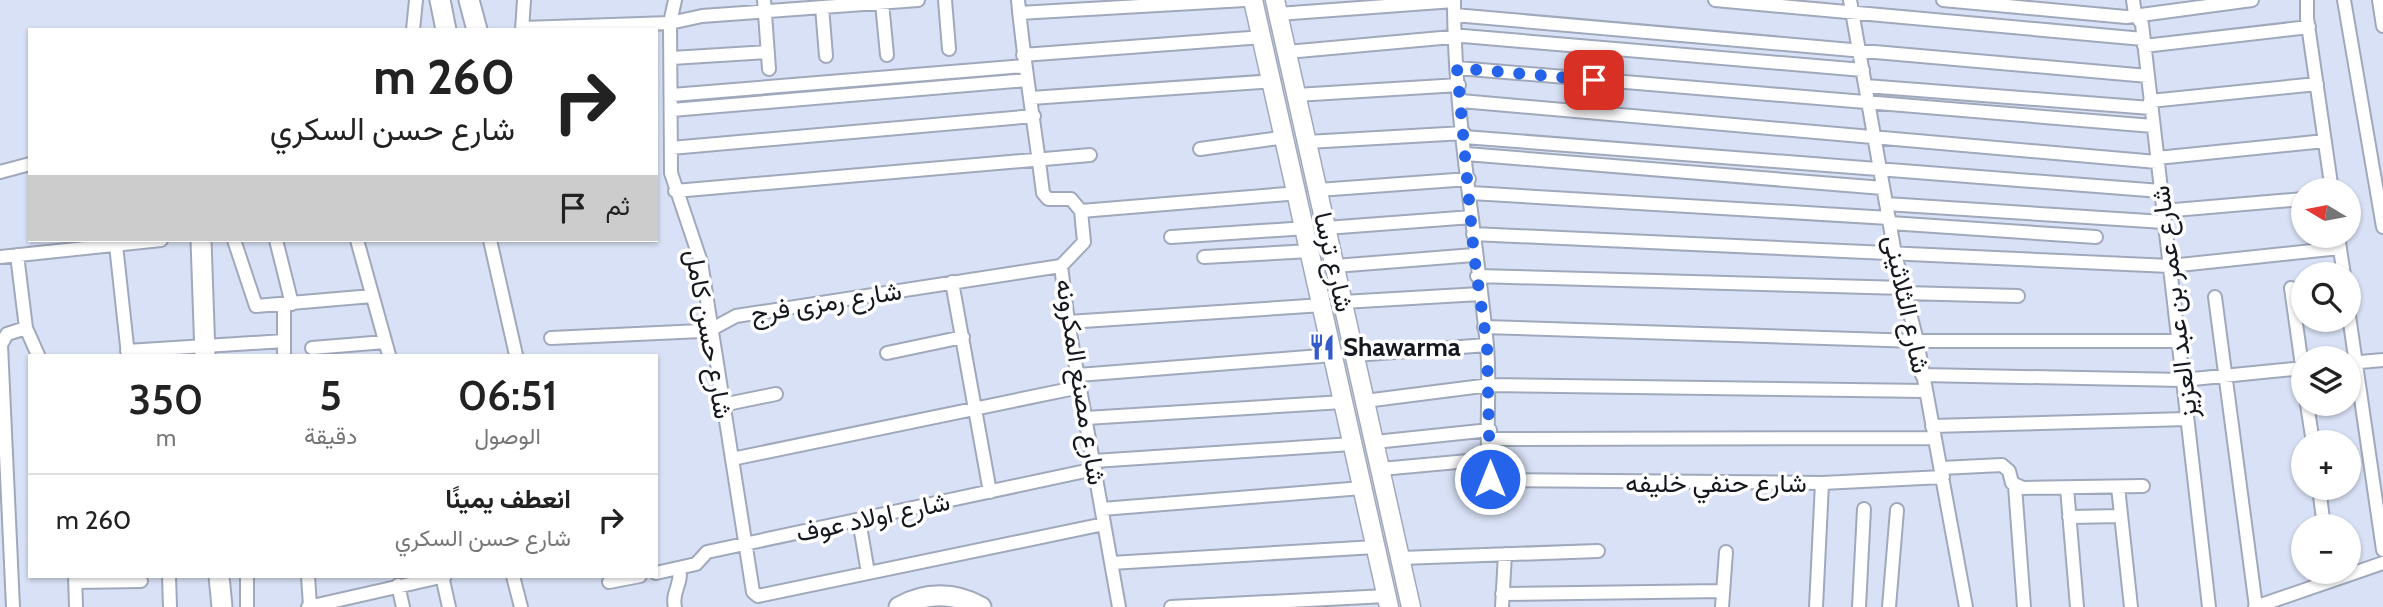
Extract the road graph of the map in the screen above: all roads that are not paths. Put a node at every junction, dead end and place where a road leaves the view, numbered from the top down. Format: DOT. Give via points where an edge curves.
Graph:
graph roads {
  1 [pos="416,0"];
  2 [pos="440,0"];
  3 [pos="469,0"];
  4 [pos="524,0"];
  5 [pos="675,0"];
  6 [pos="918,0"];
  7 [pos="945,0"];
  8 [pos="1245,0"];
  9 [pos="1253,0"];
  10 [pos="1715,0"];
  11 [pos="1850,0"];
  12 [pos="1943,0"];
  13 [pos="2133,0"];
  14 [pos="2252,0"];
  15 [pos="2307,0"];
  16 [pos="2344,0"];
  17 [pos="2379,0"];
  18 [pos="2227,1"];
  19 [pos="882,3"];
  20 [pos="2190,3"];
  21 [pos="1454,5"];
  22 [pos="2154,5"];
  23 [pos="764,6"];
  24 [pos="1019,7"];
  25 [pos="1276,7"];
  26 [pos="822,8"];
  27 [pos="1853,14"];
  28 [pos="2135,14"];
  29 [pos="670,23"];
  30 [pos="2383,26"];
  31 [pos="2309,27"];
  32 [pos="413,28"];
  33 [pos="446,28"];
  34 [pos="476,28"];
  35 [pos="522,28"];
  36 [pos="547,28"];
  37 [pos="1263,37"];
  38 [pos="1454,38"];
  39 [pos="2144,42"];
  40 [pos="949,48"];
  41 [pos="1859,50"];
  42 [pos="768,52"];
  43 [pos="1287,52"];
  44 [pos="887,55"];
  45 [pos="826,56"];
  46 [pos="672,58"];
  47 [pos="1024,60"];
  48 [pos="1457,68"];
  49 [pos="769,69"];
  50 [pos="1863,69"];
  51 [pos="2148,76"];
  52 [pos="1027,80"];
  53 [pos="1274,81"];
  54 [pos="2317,84"];
  55 [pos="1459,85"];
  56 [pos="1866,86"];
  57 [pos="672,95"];
  58 [pos="1296,95"];
  59 [pos="1031,98"];
  60 [pos="1461,101"];
  61 [pos="1869,104"];
  62 [pos="2151,105"];
  63 [pos="672,110"];
  64 [pos="1034,116"];
  65 [pos="2153,127"];
  66 [pos="1464,135"];
  67 [pos="1286,137"];
  68 [pos="1875,137"];
  69 [pos="2325,141"];
  70 [pos="1307,142"];
  71 [pos="671,148"];
  72 [pos="1200,149"];
  73 [pos="1466,154"];
  74 [pos="1090,156"];
  75 [pos="1039,160"];
  76 [pos="2157,160"];
  77 [pos="28,165"];
  78 [pos="1880,170"];
  79 [pos="0,172"];
  80 [pos="1469,178"];
  81 [pos="2330,178"];
  82 [pos="1884,188"];
  83 [pos="1318,190"];
  84 [pos="675,191"];
  85 [pos="2161,191"];
  86 [pos="1299,193"];
  87 [pos="1471,193"];
  88 [pos="2291,200"];
  89 [pos="1886,204"];
  90 [pos="1081,211"];
  91 [pos="2164,216"];
  92 [pos="1472,217"];
  93 [pos="1889,221"];
  94 [pos="1307,228"];
  95 [pos="1326,228"];
  96 [pos="2383,228"];
  97 [pos="1473,233"];
  98 [pos="1171,237"];
  99 [pos="2096,237"];
  100 [pos="114,242"];
  101 [pos="201,242"];
  102 [pos="235,242"];
  103 [pos="276,242"];
  104 [pos="358,242"];
  105 [pos="490,242"];
  106 [pos="2296,248"];
  107 [pos="1311,251"];
  108 [pos="1895,254"];
  109 [pos="17,255"];
  110 [pos="1474,255"];
  111 [pos="0,257"];
  112 [pos="1204,257"];
  113 [pos="1062,266"];
  114 [pos="1335,266"];
  115 [pos="2169,266"];
  116 [pos="1477,276"];
  117 [pos="952,282"];
  118 [pos="1904,290"];
  119 [pos="1480,294"];
  120 [pos="372,296"];
  121 [pos="2018,296"];
  122 [pos="2215,297"];
  123 [pos="1343,302"];
  124 [pos="288,305"];
  125 [pos="1323,305"];
  126 [pos="1068,322"];
  127 [pos="1484,327"];
  128 [pos="26,328"];
  129 [pos="710,330"];
  130 [pos="963,337"];
  131 [pos="551,338"];
  132 [pos="284,341"];
  133 [pos="1917,341"];
  134 [pos="2178,341"];
  135 [pos="1487,345"];
  136 [pos="312,348"];
  137 [pos="387,349"];
  138 [pos="205,351"];
  139 [pos="127,353"];
  140 [pos="38,354"];
  141 [pos="284,354"];
  142 [pos="516,354"];
  143 [pos="887,354"];
  144 [pos="1333,355"];
  145 [pos="1355,355"];
  146 [pos="2383,360"];
  147 [pos="2361,362"];
  148 [pos="2291,369"];
  149 [pos="1922,375"];
  150 [pos="2226,376"];
  151 [pos="2183,380"];
  152 [pos="1079,381"];
  153 [pos="1490,385"];
  154 [pos="1925,391"];
  155 [pos="776,394"];
  156 [pos="1366,401"];
  157 [pos="1343,402"];
  158 [pos="722,405"];
  159 [pos="976,408"];
  160 [pos="2361,416"];
  161 [pos="1086,418"];
  162 [pos="2187,419"];
  163 [pos="1933,432"];
  164 [pos="1490,435"];
  165 [pos="1375,442"];
  166 [pos="1352,444"];
  167 [pos="732,459"];
  168 [pos="1490,459"];
  169 [pos="1094,465"];
  170 [pos="1381,469"];
  171 [pos="1942,473"];
  172 [pos="1822,483"];
  173 [pos="2015,486"];
  174 [pos="2143,486"];
  175 [pos="2118,487"];
  176 [pos="1362,488"];
  177 [pos="2067,488"];
  178 [pos="990,492"];
  179 [pos="1102,509"];
  180 [pos="1864,509"];
  181 [pos="1897,510"];
  182 [pos="2121,516"];
  183 [pos="2069,517"];
  184 [pos="859,520"];
  185 [pos="1104,524"];
  186 [pos="746,544"];
  187 [pos="1375,547"];
  188 [pos="2383,550"];
  189 [pos="1598,551"];
  190 [pos="1726,552"];
  191 [pos="1505,554"];
  192 [pos="1401,558"];
  193 [pos="1111,563"];
  194 [pos="2383,563"];
  195 [pos="679,568"];
  196 [pos="2361,568"];
  197 [pos="658,573"];
  198 [pos="868,573"];
  199 [pos="169,578"];
  200 [pos="219,578"];
  201 [pos="247,578"];
  202 [pos="308,578"];
  203 [pos="433,578"];
  204 [pos="443,578"];
  205 [pos="513,578"];
  206 [pos="630,578"];
  207 [pos="75,579"];
  208 [pos="141,581"];
  209 [pos="609,582"];
  210 [pos="2312,584"];
  211 [pos="398,585"];
  212 [pos="1723,591"];
  213 [pos="1611,592"];
  214 [pos="1502,600"];
  215 [pos="354,601"];
  216 [pos="1387,601"];
  217 [pos="1119,606"];
  218 [pos="13,607"];
  219 [pos="76,607"];
  220 [pos="170,607"];
  221 [pos="222,607"];
  222 [pos="247,607"];
  223 [pos="309,607"];
  224 [pos="403,607"];
  225 [pos="449,607"];
  226 [pos="520,607"];
  227 [pos="676,607"];
  228 [pos="900,607"];
  229 [pos="981,607"];
  230 [pos="1171,607"];
  231 [pos="1411,607"];
  232 [pos="1611,607"];
  233 [pos="1722,607"];
  234 [pos="1816,607"];
  235 [pos="1859,607"];
  236 [pos="1889,607"];
  237 [pos="1966,607"];
  238 [pos="2024,607"];
  239 [pos="2077,607"];
  240 [pos="2131,607"];
  241 [pos="2209,607"];
  242 [pos="2256,607"];
  1 -- 32 [label="street"];
  2 -- 33 [label="main road"];
  3 -- 34 [label="main road"];
  4 -- 35 [label="street"];
  5 -- 29 [label="street, شارع حسن كامل"];
  6 -- 19 [label="street"];
  7 -- 40 [label="street"];
  8 -- 24 [label="street"];
  9 -- 37 [label="main road, شارع ترسا"];
  10 -- 27 [label="street"];
  11 -- 27 [label="street, شارع الثلاثينى"];
  12 -- 28 [label="street"];
  13 -- 28 [label="street, شارع عمر بن عبد العزيز"];
  14 -- 18 [label="street"];
  15 -- 31 [label="street"];
  16 -- 96 [label="street"];
  17 -- 30 [label="street"];
  18 -- 20 [label="street"];
  19 -- 26 [label="street"];
  19 -- 44 [label="street"];
  20 -- 22 [label="street"];
  21 -- 25 [label="street"];
  21 -- 38 [label="street"];
  21 -- 41 [label="street"];
  22 -- 28 [label="street"];
  23 -- 26 [label="street"];
  23 -- 29 [label="street"];
  23 -- 42 [label="street"];
  24 -- 47 [label="street"];
  25 -- 43 [label="main road, شارع ترسا"];
  26 -- 45 [label="street"];
  27 -- 39 [label="street"];
  27 -- 41 [label="street, شارع الثلاثينى"];
  28 -- 39 [label="street, شارع عمر بن عبد العزيز" via="2142,23"];
  29 -- 36 [label="street"];
  29 -- 46 [label="street, شارع حسن كامل"];
  31 -- 39 [label="street"];
  31 -- 54 [label="street"];
  37 -- 47 [label="street"];
  37 -- 53 [label="main road, شارع ترسا"];
  38 -- 43 [label="street"];
  38 -- 48 [label="street"];
  38 -- 50 [label="street"];
  39 -- 51 [label="street, شارع عمر بن عبد العزيز"];
  41 -- 50 [label="street, شارع الثلاثينى"];
  41 -- 51 [label="street"];
  42 -- 46 [label="street"];
  42 -- 49 [label="street"];
  43 -- 58 [label="main road, شارع ترسا"];
  46 -- 57 [label="street, شارع حسن كامل"];
  47 -- 52 [label="street"];
  47 -- 57 [label="street"];
  48 -- 55 [label="street"];
  48 -- 61 [label="street"];
  50 -- 56 [label="street, شارع الثلاثينى"];
  51 -- 62 [label="street, شارع عمر بن عبد العزيز"];
  52 -- 59 [label="street"];
  52 -- 63 [label="street"];
  53 -- 59 [label="street"];
  53 -- 67 [label="main road, شارع ترسا"];
  54 -- 62 [label="street"];
  54 -- 69 [label="street"];
  55 -- 58 [label="street"];
  55 -- 60 [label="street"];
  56 -- 61 [label="street, شارع الثلاثينى"];
  56 -- 62 [label="street"];
  57 -- 63 [label="street, شارع حسن كامل"];
  58 -- 70 [label="main road, شارع ترسا"];
  59 -- 64 [label="street"];
  60 -- 66 [label="street"];
  60 -- 68 [label="street"];
  61 -- 65 [label="street"];
  61 -- 68 [label="street, شارع الثلاثينى"];
  62 -- 65 [label="street, شارع عمر بن عبد العزيز"];
  63 -- 71 [label="street, شارع حسن كامل"];
  64 -- 71 [label="street"];
  64 -- 75 [label="street"];
  65 -- 76 [label="street, شارع عمر بن عبد العزيز"];
  66 -- 70 [label="street"];
  66 -- 73 [label="street"];
  66 -- 78 [label="street"];
  67 -- 72 [label="street"];
  67 -- 86 [label="main road, شارع ترسا"];
  68 -- 76 [label="street"];
  68 -- 78 [label="street, شارع الثلاثينى"];
  69 -- 76 [label="street"];
  69 -- 81 [label="street"];
  70 -- 83 [label="main road, شارع ترسا"];
  71 -- 84 [label="street, شارع حسن كامل"];
  73 -- 80 [label="street"];
  73 -- 82 [label="street"];
  74 -- 75 [label="street"];
  75 -- 84 [label="street"];
  75 -- 90 [label="street" via="1045,196 1071,199"];
  76 -- 85 [label="street, شارع عمر بن عبد العزيز"];
  77 -- 79 [label="street"];
  78 -- 82 [label="street, شارع الثلاثينى"];
  78 -- 85 [label="street"];
  80 -- 83 [label="street"];
  80 -- 87 [label="street"];
  82 -- 89 [label="street, شارع الثلاثينى"];
  83 -- 95 [label="main road, شارع ترسا"];
  84 -- 129 [label="street, شارع حسن كامل" via="701,262"];
  85 -- 91 [label="street, شارع عمر بن عبد العزيز"];
  86 -- 90 [label="street"];
  86 -- 94 [label="main road, شارع ترسا"];
  87 -- 92 [label="street"];
  87 -- 93 [label="street"];
  88 -- 91 [label="street"];
  89 -- 91 [label="street"];
  89 -- 93 [label="street, شارع الثلاثينى"];
  90 -- 113 [label="street, شارع مصنع المكرونه" via="1084,242"];
  91 -- 115 [label="street, شارع عمر بن عبد العزيز"];
  92 -- 95 [label="street"];
  92 -- 97 [label="street"];
  93 -- 99 [label="street"];
  93 -- 108 [label="street, شارع الثلاثينى"];
  94 -- 98 [label="street"];
  94 -- 107 [label="main road, شارع ترسا"];
  95 -- 114 [label="main road, شارع ترسا"];
  97 -- 108 [label="street"];
  97 -- 110 [label="street"];
  100 -- 109 [label="street"];
  100 -- 139 [label="street"];
  101 -- 138 [label="main road"];
  102 -- 124 [label="street" via="254,304"];
  103 -- 124 [label="street"];
  104 -- 120 [label="street"];
  105 -- 142 [label="street"];
  106 -- 115 [label="street"];
  107 -- 112 [label="street"];
  107 -- 125 [label="main road, شارع ترسا"];
  108 -- 115 [label="street"];
  108 -- 118 [label="street, شارع الثلاثينى"];
  109 -- 111 [label="street"];
  109 -- 128 [label="street"];
  110 -- 114 [label="street"];
  110 -- 116 [label="street"];
  113 -- 117 [label="street, شارع رمزى فرج"];
  113 -- 126 [label="street, شارع مصنع المكرونه"];
  114 -- 123 [label="main road, شارع ترسا"];
  115 -- 134 [label="street, شارع عمر بن عبد العزيز"];
  116 -- 118 [label="street"];
  116 -- 119 [label="street"];
  117 -- 129 [label="street, شارع رمزى فرج" via="736,316"];
  117 -- 130 [label="street"];
  118 -- 121 [label="street"];
  118 -- 133 [label="street, شارع الثلاثينى"];
  119 -- 123 [label="street"];
  119 -- 127 [label="street"];
  120 -- 124 [label="street"];
  120 -- 137 [label="street"];
  122 -- 150 [label="street"];
  123 -- 145 [label="main road, شارع ترسا"];
  124 -- 132 [label="street"];
  125 -- 126 [label="street"];
  125 -- 144 [label="main road, شارع ترسا"];
  126 -- 152 [label="street, شارع مصنع المكرونه"];
  127 -- 133 [label="street"];
  127 -- 135 [label="street"];
  128 -- 140 [label="street"];
  128 -- 218 [label="street" via="7,334 1,345"];
  129 -- 131 [label="street, شارع رمزى فرج"];
  129 -- 158 [label="street, شارع حسن كامل"];
  130 -- 143 [label="street"];
  130 -- 159 [label="street"];
  132 -- 138 [label="street"];
  132 -- 141 [label="street"];
  133 -- 134 [label="street"];
  133 -- 149 [label="street, شارع الثلاثينى"];
  134 -- 151 [label="street, شارع عمر بن عبد العزيز"];
  135 -- 145 [label="street"];
  135 -- 153 [label="street"];
  136 -- 137 [label="street"];
  138 -- 139 [label="street"];
  144 -- 152 [label="street"];
  144 -- 157 [label="main road, شارع ترسا"];
  145 -- 156 [label="main road, شارع ترسا"];
  146 -- 147 [label="street"];
  148 -- 150 [label="street"];
  149 -- 151 [label="street"];
  149 -- 154 [label="street, شارع الثلاثينى"];
  150 -- 151 [label="street"];
  150 -- 242 [label="street"];
  151 -- 162 [label="street, شارع عمر بن عبد العزيز"];
  152 -- 159 [label="street"];
  152 -- 161 [label="street, شارع مصنع المكرونه"];
  153 -- 154 [label="street"];
  153 -- 156 [label="street"];
  153 -- 164 [label="street"];
  154 -- 163 [label="street, شارع الثلاثينى"];
  155 -- 158 [label="street"];
  156 -- 165 [label="main road, شارع ترسا"];
  157 -- 161 [label="street"];
  157 -- 166 [label="main road, شارع ترسا"];
  158 -- 167 [label="street, شارع حسن كامل"];
  159 -- 167 [label="street"];
  159 -- 178 [label="street"];
  160 -- 188 [label="street"];
  161 -- 169 [label="street, شارع مصنع المكرونه"];
  162 -- 163 [label="street"];
  162 -- 241 [label="street, شارع عمر بن عبد العزيز"];
  163 -- 164 [label="street"];
  163 -- 171 [label="street, شارع الثلاثينى"];
  164 -- 165 [label="street"];
  164 -- 168 [label="street"];
  165 -- 170 [label="main road, شارع ترسا"];
  166 -- 169 [label="street, شارع اولاد عوف"];
  166 -- 176 [label="main road, شارع ترسا"];
  167 -- 186 [label="street, شارع حسن كامل"];
  168 -- 170 [label="street"];
  168 -- 172 [label="street, شارع حنفي خليفه" via="1494,482"];
  169 -- 178 [label="street, شارع اولاد عوف"];
  169 -- 179 [label="street, شارع مصنع المكرونه"];
  170 -- 192 [label="main road, شارع ترسا"];
  171 -- 172 [label="street, شارع حنفي خليفه"];
  171 -- 173 [label="street, شارع حنفي خليفه" via="2002,465 2010,471"];
  171 -- 237 [label="street, شارع الثلاثينى"];
  172 -- 234 [label="street"];
  173 -- 177 [label="street"];
  173 -- 238 [label="street"];
  174 -- 175 [label="street"];
  175 -- 177 [label="street"];
  175 -- 182 [label="street"];
  176 -- 179 [label="street"];
  176 -- 187 [label="main road, شارع ترسا"];
  177 -- 183 [label="street"];
  178 -- 184 [label="street, شارع اولاد عوف"];
  179 -- 185 [label="street, شارع مصنع المكرونه"];
  180 -- 235 [label="street"];
  181 -- 236 [label="street"];
  182 -- 183 [label="street"];
  182 -- 240 [label="street"];
  183 -- 239 [label="street"];
  184 -- 186 [label="street, شارع اولاد عوف"];
  184 -- 198 [label="street"];
  185 -- 193 [label="street, شارع مصنع المكرونه"];
  185 -- 198 [label="street"];
  186 -- 195 [label="street, شارع اولاد عوف" via="707,552 696,564"];
  186 -- 198 [label="street, شارع حسن كامل" via="755,595"];
  187 -- 193 [label="street"];
  187 -- 216 [label="main road, شارع ترسا"];
  189 -- 191 [label="street"];
  190 -- 212 [label="street"];
  191 -- 192 [label="street"];
  191 -- 214 [label="street"];
  192 -- 231 [label="main road, شارع ترسا"];
  193 -- 217 [label="street, شارع مصنع المكرونه"];
  194 -- 196 [label="street"];
  195 -- 197 [label="street, شارع اولاد عوف"];
  195 -- 227 [label="street"];
  199 -- 220 [label="street"];
  200 -- 221 [label="main road"];
  201 -- 222 [label="street"];
  202 -- 223 [label="street"];
  203 -- 211 [label="street"];
  204 -- 225 [label="street"];
  205 -- 226 [label="street"];
  206 -- 209 [label="street"];
  207 -- 208 [label="street"];
  207 -- 219 [label="street"];
  210 -- 242 [label="street"];
  211 -- 215 [label="street"];
  211 -- 224 [label="street"];
  212 -- 213 [label="street"];
  212 -- 233 [label="street"];
  213 -- 214 [label="street"];
  213 -- 232 [label="street"];
  215 -- 223 [label="street"];
  216 -- 230 [label="street"];
  228 -- 229 [label="main road" via="936,596 961,598"];
}
